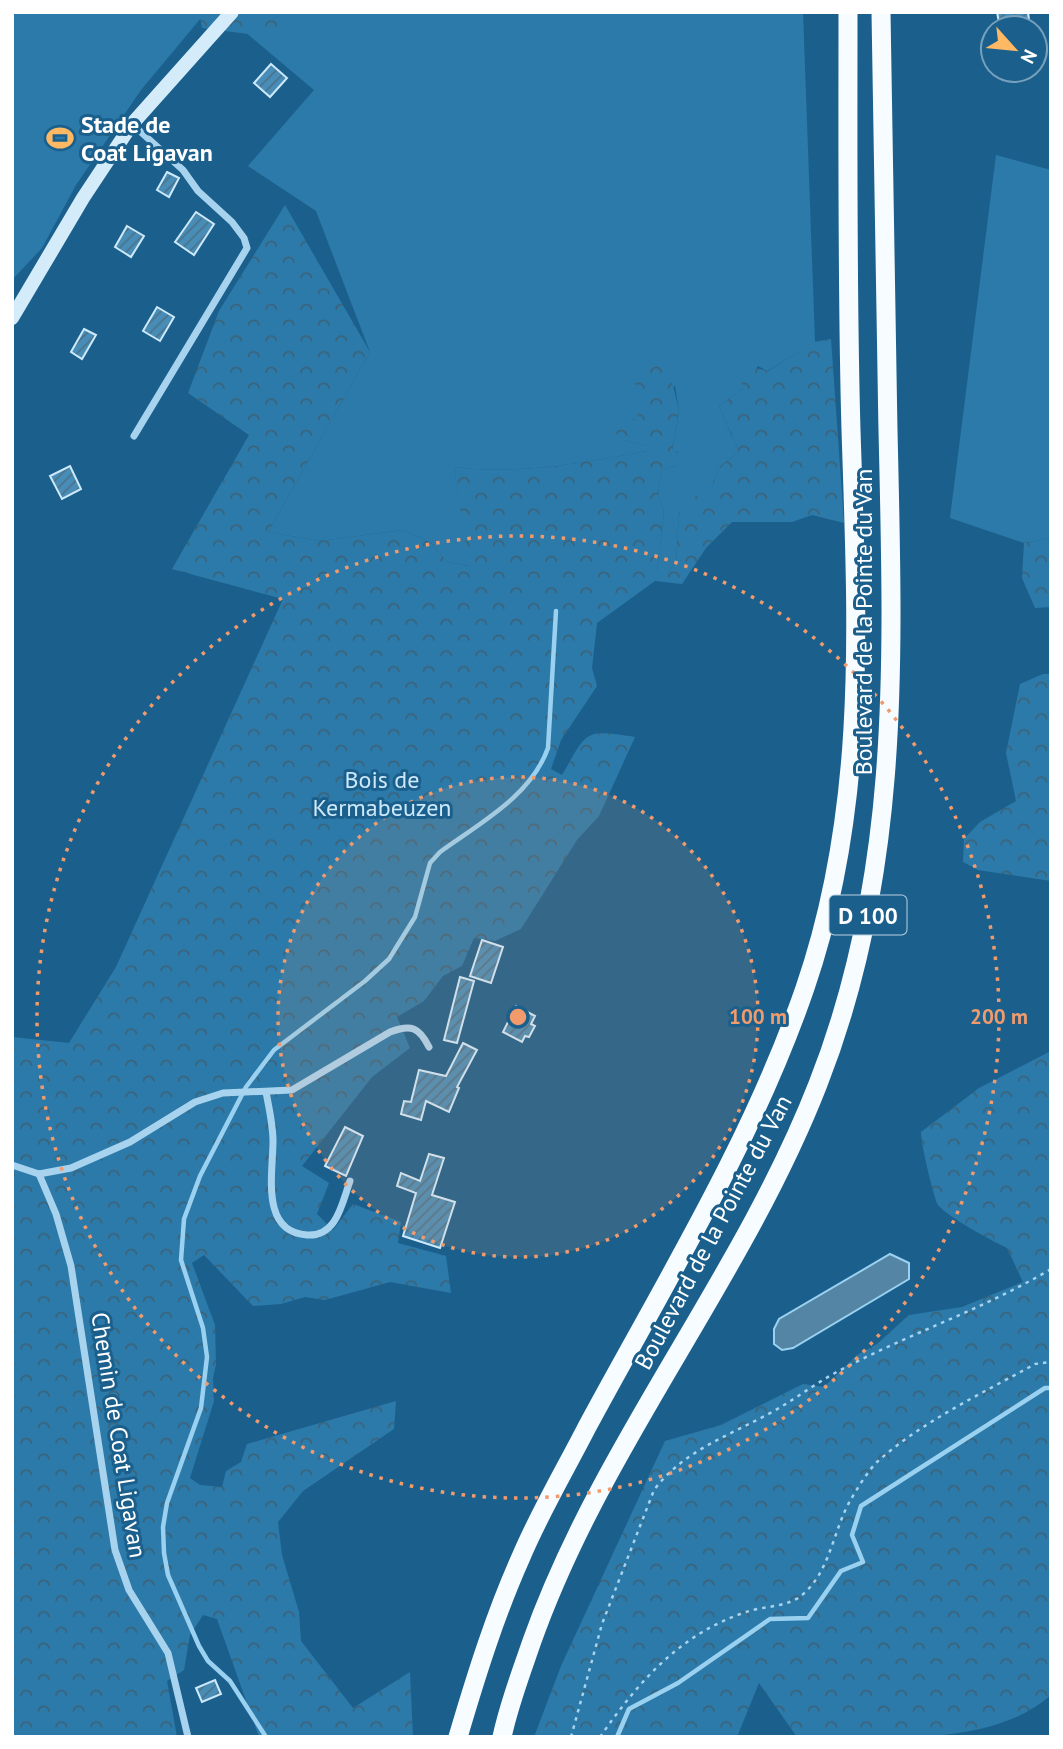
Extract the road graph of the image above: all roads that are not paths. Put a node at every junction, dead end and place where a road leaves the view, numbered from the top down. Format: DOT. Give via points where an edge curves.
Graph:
graph roads {
  1 [pos="232,12"];
  2 [pos="848,12"];
  3 [pos="881,12"];
  4 [pos="132,124"];
  5 [pos="16,302"];
  6 [pos="12,318"];
  7 [pos="134,436"];
  8 [pos="429,1047"];
  9 [pos="266,1092"];
  10 [pos="12,1165"];
  11 [pos="39,1174"];
  12 [pos="351,1181"];
  13 [pos="188,1737"];
  14 [pos="458,1737"];
  15 [pos="502,1737"];
  1 -- 4 [label="main road"];
  2 -- 14 [label="highway, Boulevard de la Pointe du Van / D 100" via="856,684 852,757 825,920 792,1024 719,1184 522,1554 483,1654"];
  3 -- 15 [label="highway, Boulevard de la Pointe du Van / D 100" via="892,661 883,825 856,972 836,1037 794,1139 613,1464 554,1582"];
  4 -- 5 [label="main road"];
  4 -- 7 [label="street" via="232,222 247,248"];
  5 -- 6 [label="main road"];
  8 -- 9 [label="street" via="418,1029 407,1026 302,1086"];
  9 -- 11 [label="street" via="239,1091 195,1102 99,1157"];
  9 -- 12 [label="street" via="273,1138 274,1212 283,1225 298,1234 326,1231 336,1221"];
  10 -- 11 [label="street"];
  11 -- 13 [label="street, Chemin de Coat Ligavan" via="71,1266 115,1550 129,1590 168,1653"];
}
